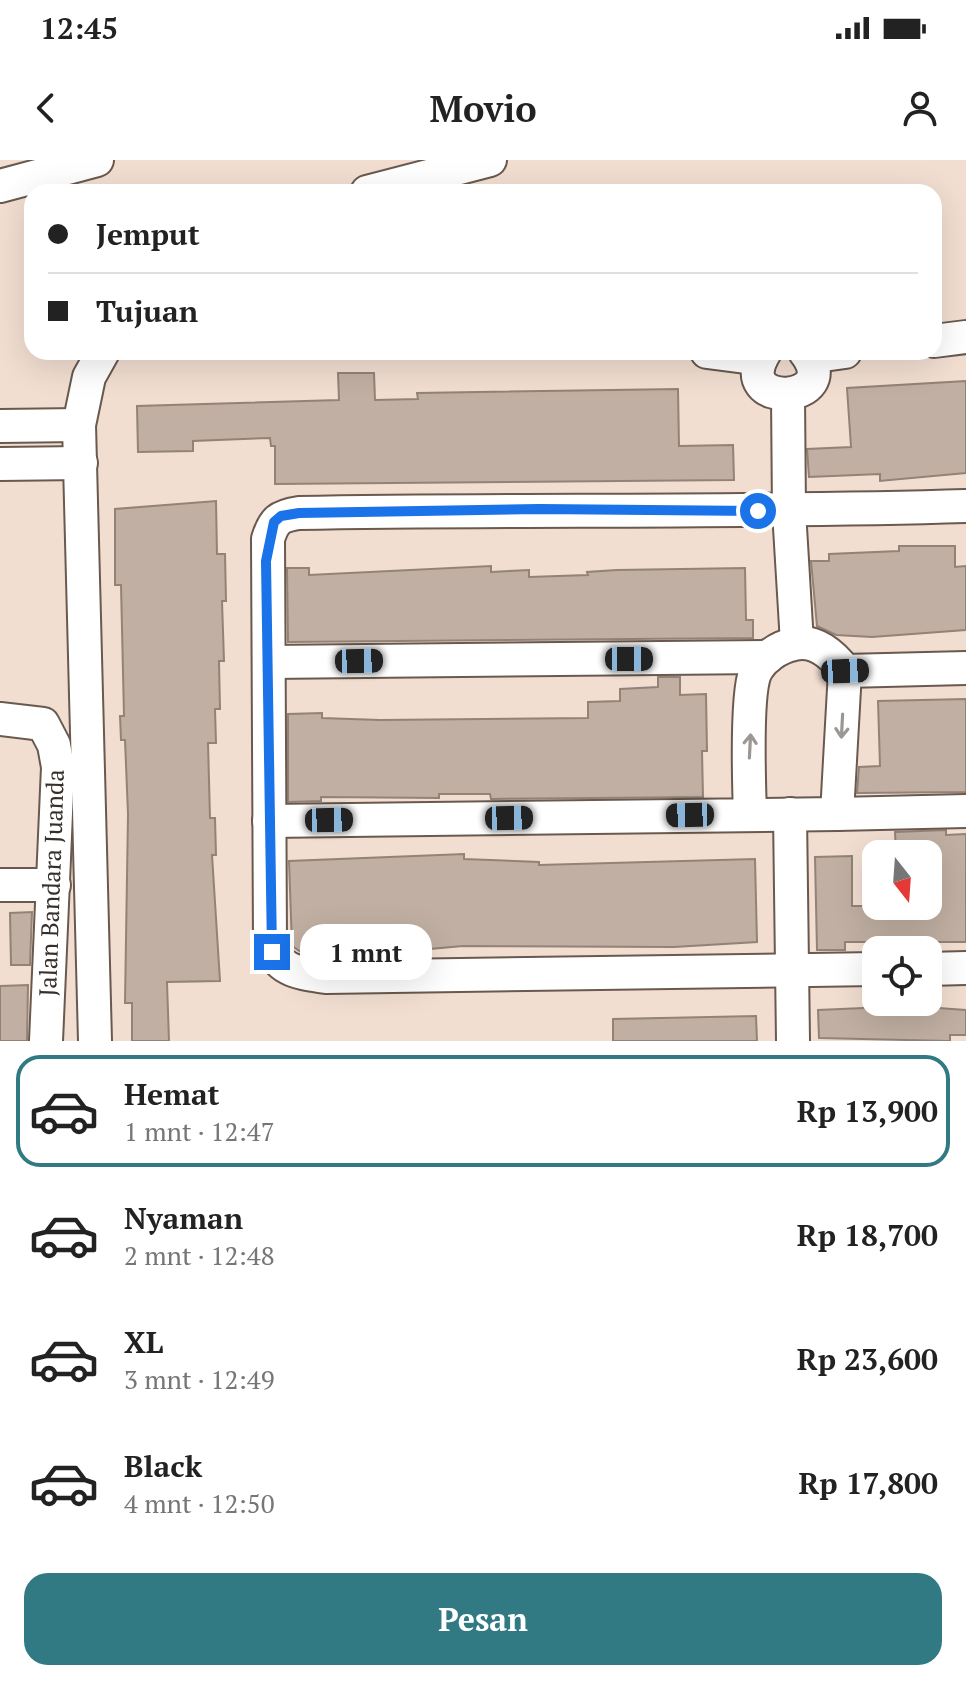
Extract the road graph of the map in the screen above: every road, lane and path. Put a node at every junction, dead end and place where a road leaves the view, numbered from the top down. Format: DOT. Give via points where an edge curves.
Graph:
graph roads {
  1 [pos="97,160"];
  2 [pos="490,160"];
  3 [pos="398,184"];
  4 [pos="0,186"];
  5 [pos="966,337"];
  6 [pos="942,340"];
  7 [pos="99,360"];
  8 [pos="762,360"];
  9 [pos="809,360"];
  10 [pos="788,396"];
  11 [pos="79,425"];
  12 [pos="0,426"];
  13 [pos="81,463"];
  14 [pos="0,464"];
  15 [pos="966,506"];
  16 [pos="789,511"];
  17 [pos="797,643"];
  18 [pos="768,657"];
  19 [pos="269,662"];
  20 [pos="966,668"];
  21 [pos="845,671"];
  22 [pos="0,719"];
  23 [pos="966,811"];
  24 [pos="790,814"];
  25 [pos="837,814"];
  26 [pos="750,815"];
  27 [pos="269,821"];
  28 [pos="0,885"];
  29 [pos="54,885"];
  30 [pos="966,968"];
  31 [pos="862,969"];
  32 [pos="942,969"];
  33 [pos="792,970"];
  34 [pos="46,1041"];
  35 [pos="95,1041"];
  36 [pos="793,1041"];
  1 -- 4 [label="street"];
  2 -- 3 [label="street"];
  5 -- 6 [label="street"];
  7 -- 11 [label="street" via="89,377"];
  8 -- 10 [label="street" via="764,385"];
  9 -- 10 [label="street" via="809,381"];
  10 -- 16 [label="street"];
  11 -- 12 [label="street"];
  11 -- 13 [label="street"];
  13 -- 14 [label="street"];
  13 -- 35 [label="street"];
  15 -- 16 [label="street"];
  16 -- 17 [label="street"];
  16 -- 19 [label="street" via="539,509 281,516 274,522 266,561"];
  17 -- 18 [label="street"];
  17 -- 21 [label="street" via="819,647"];
  18 -- 19 [label="street"];
  26 -- 18 [label="street, one-way" via="754,678"];
  19 -- 27 [label="street"];
  20 -- 21 [label="street"];
  21 -- 25 [label="street, one-way"];
  22 -- 29 [label="street, Jalan Bandara Juanda" via="43,724 54,745"];
  23 -- 25 [label="street"];
  24 -- 25 [label="street"];
  24 -- 26 [label="street"];
  24 -- 33 [label="street"];
  26 -- 27 [label="street"];
  27 -- 33 [label="street" via="270,942 280,965 294,972 326,977"];
  28 -- 29 [label="street"];
  29 -- 34 [label="street, Jalan Bandara Juanda"];
  30 -- 32 [label="street"];
  31 -- 33 [label="street"];
  33 -- 36 [label="street"];
}
